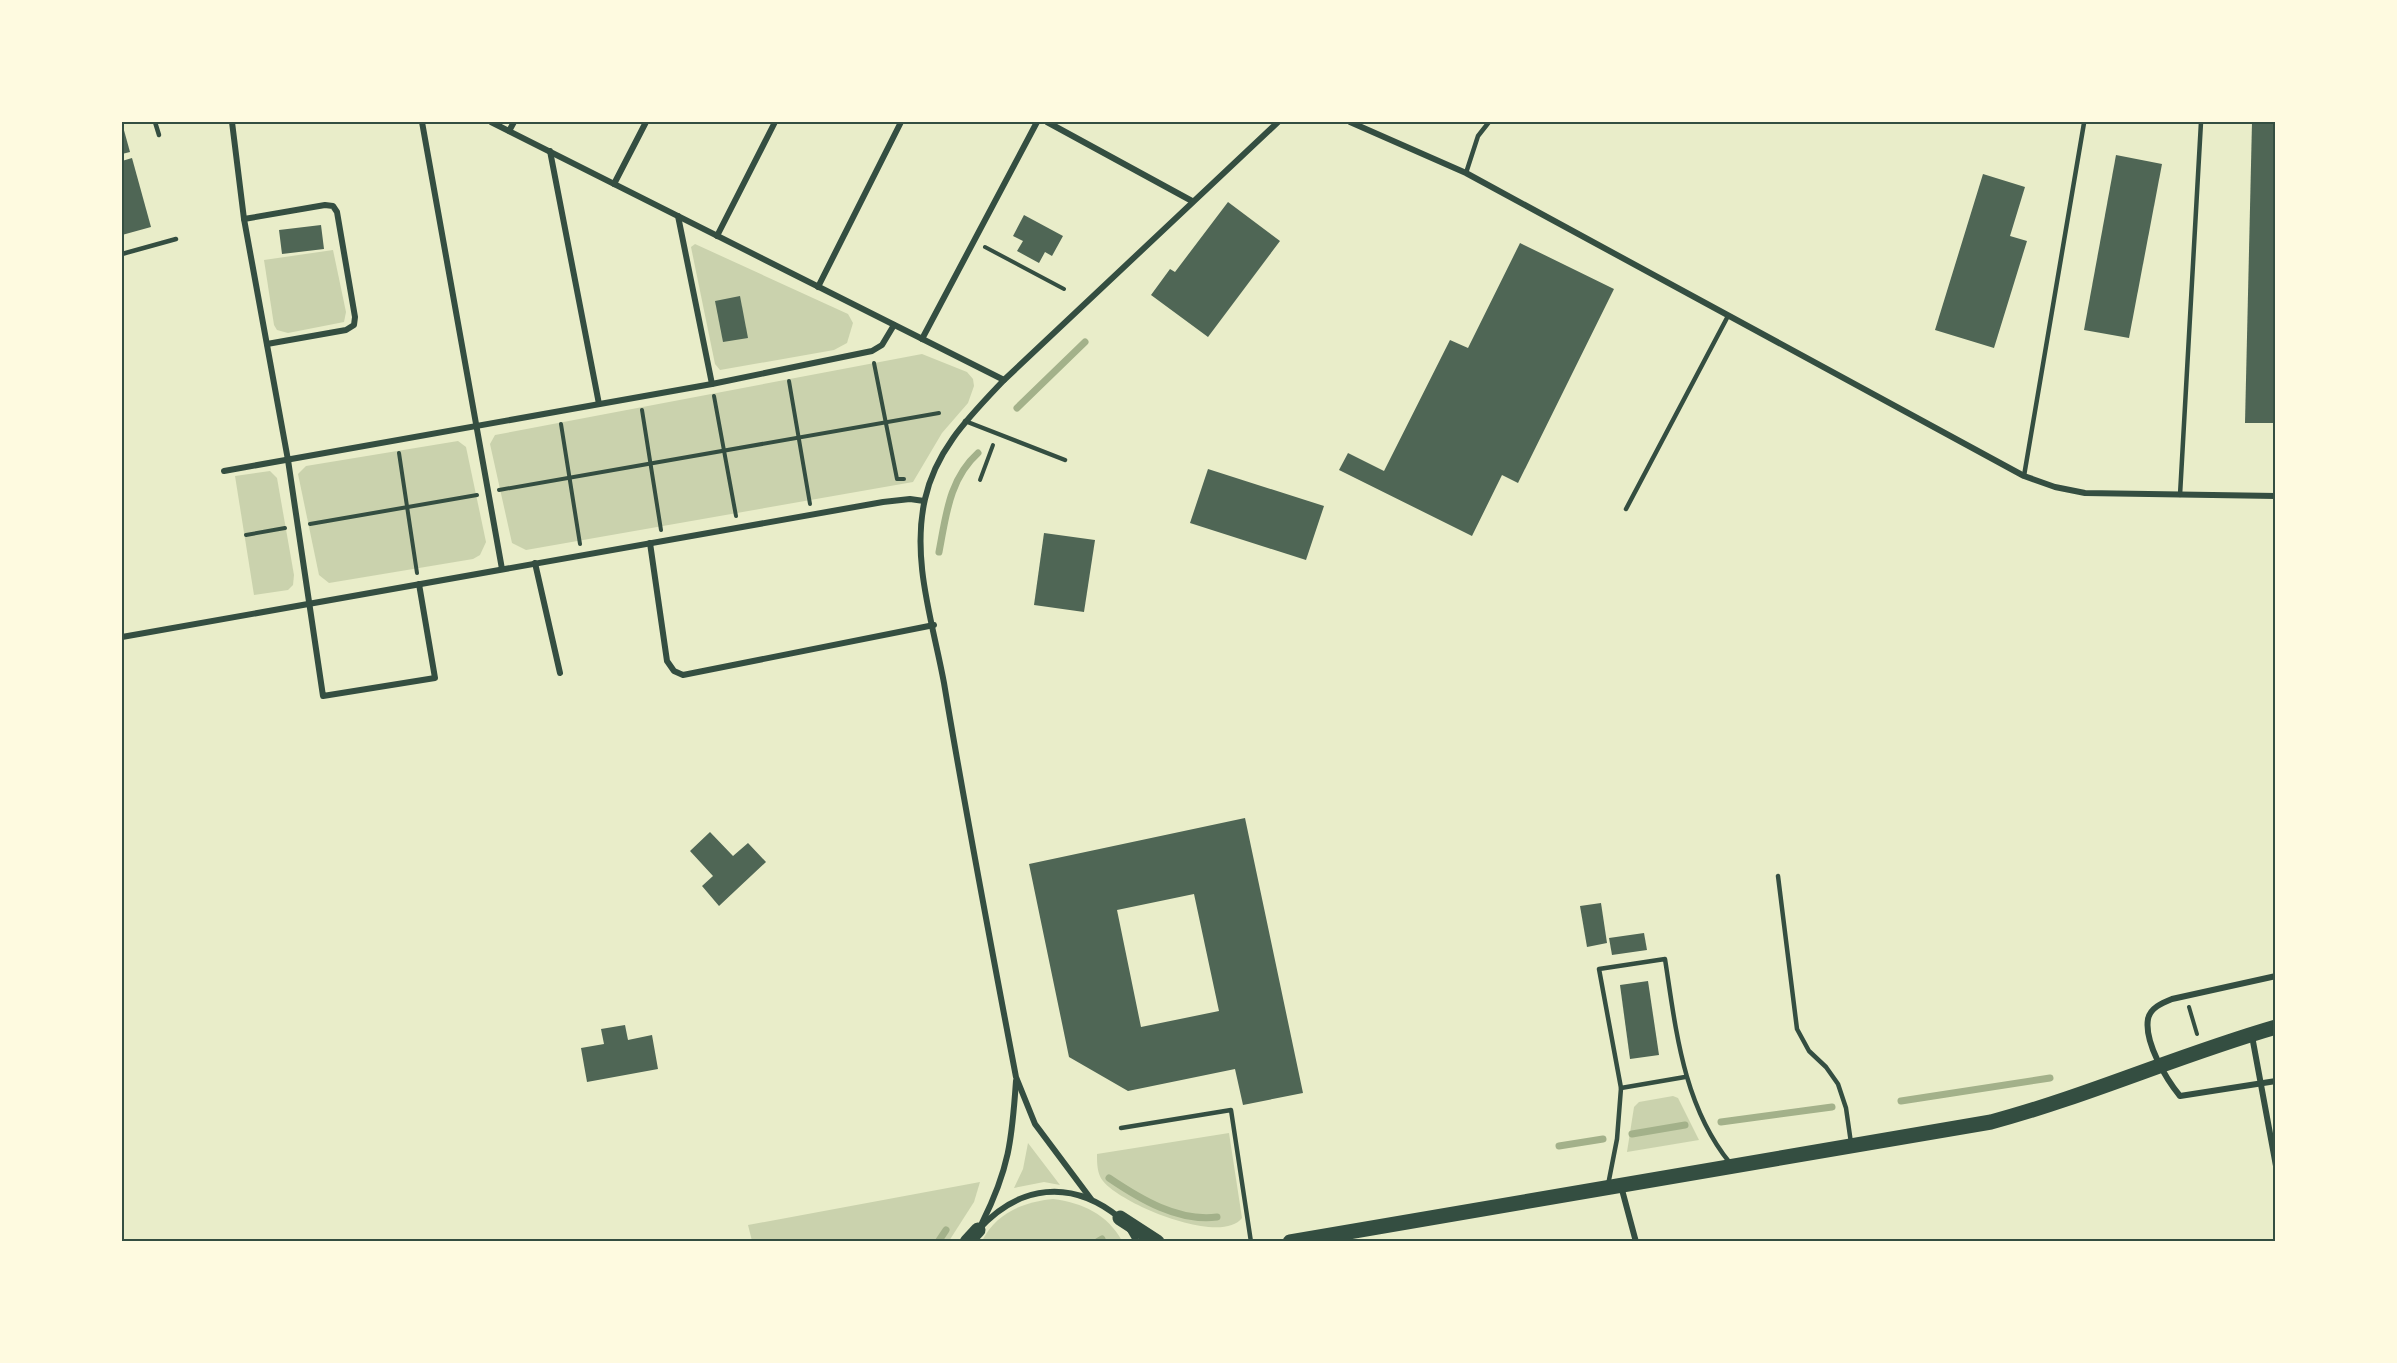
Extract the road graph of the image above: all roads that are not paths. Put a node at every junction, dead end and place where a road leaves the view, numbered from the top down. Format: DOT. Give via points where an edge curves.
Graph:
graph roads {
  1 [pos="155,122"];
  2 [pos="232,122"];
  3 [pos="422,122"];
  4 [pos="491,122"];
  5 [pos="514,122"];
  6 [pos="646,122"];
  7 [pos="775,122"];
  8 [pos="901,122"];
  9 [pos="1037,122"];
  10 [pos="1047,122"];
  11 [pos="1278,122"];
  12 [pos="1350,122"];
  13 [pos="1489,122"];
  14 [pos="2201,122"];
  15 [pos="2084,123"];
  16 [pos="509,131"];
  17 [pos="159,135"];
  18 [pos="550,152"];
  19 [pos="1466,173"];
  20 [pos="614,184"];
  21 [pos="1192,201"];
  22 [pos="678,216"];
  23 [pos="244,219"];
  24 [pos="717,236"];
  25 [pos="176,239"];
  26 [pos="122,254"];
  27 [pos="818,287"];
  28 [pos="1728,316"];
  29 [pos="894,325"];
  30 [pos="922,339"];
  31 [pos="267,344"];
  32 [pos="1004,380"];
  33 [pos="712,384"];
  34 [pos="599,404"];
  35 [pos="965,421"];
  36 [pos="475,426"];
  37 [pos="288,460"];
  38 [pos="1065,460"];
  39 [pos="224,471"];
  40 [pos="2024,476"];
  41 [pos="2180,495"];
  42 [pos="2276,496"];
  43 [pos="924,501"];
  44 [pos="1626,509"];
  45 [pos="650,543"];
  46 [pos="535,563"];
  47 [pos="502,569"];
  48 [pos="419,584"];
  49 [pos="309,603"];
  50 [pos="934,626"];
  51 [pos="122,637"];
  52 [pos="560,673"];
  53 [pos="1778,876"];
  54 [pos="2276,976"];
  55 [pos="2276,1027"];
  56 [pos="2252,1034"];
  57 [pos="2159,1064"];
  58 [pos="1016,1077"];
  59 [pos="1686,1077"];
  60 [pos="2276,1081"];
  61 [pos="2262,1083"];
  62 [pos="1621,1088"];
  63 [pos="1121,1128"];
  64 [pos="1852,1146"];
  65 [pos="1733,1166"];
  66 [pos="2276,1166"];
  67 [pos="1614,1186"];
  68 [pos="1091,1199"];
  69 [pos="1120,1218"];
  70 [pos="973,1238"];
  71 [pos="1137,1242"];
  72 [pos="1157,1242"];
  73 [pos="1251,1242"];
  74 [pos="1290,1242"];
  75 [pos="1636,1242"];
  1 -- 17 [label="lane"];
  2 -- 23 [label="street"];
  3 -- 36 [label="street"];
  4 -- 16 [label="street"];
  5 -- 16 [label="street"];
  6 -- 20 [label="street"];
  7 -- 24 [label="street"];
  8 -- 27 [label="street"];
  9 -- 30 [label="street"];
  10 -- 21 [label="street"];
  11 -- 21 [label="street"];
  12 -- 19 [label="street"];
  13 -- 19 [label="lane" via="1478,136"];
  14 -- 41 [label="lane"];
  15 -- 40 [label="lane"];
  16 -- 18 [label="street"];
  18 -- 20 [label="street"];
  18 -- 34 [label="street"];
  19 -- 28 [label="street"];
  20 -- 22 [label="street"];
  21 -- 32 [label="street"];
  22 -- 24 [label="street"];
  22 -- 33 [label="street"];
  23 -- 31 [label="street"];
  23 -- 31 [label="street" via="333,206 341,235 354,325 346,330"];
  24 -- 27 [label="street"];
  25 -- 26 [label="lane"];
  27 -- 29 [label="street"];
  28 -- 40 [label="street"];
  28 -- 44 [label="lane"];
  29 -- 30 [label="street"];
  29 -- 33 [label="street" via="882,345 872,351"];
  30 -- 32 [label="street"];
  31 -- 37 [label="street"];
  32 -- 35 [label="street"];
  33 -- 34 [label="street"];
  34 -- 36 [label="street"];
  35 -- 38 [label="lane"];
  35 -- 43 [label="street" via="941,455"];
  36 -- 37 [label="street"];
  36 -- 47 [label="street"];
  37 -- 39 [label="street"];
  37 -- 49 [label="street"];
  40 -- 41 [label="street" via="2085,493"];
  41 -- 42 [label="street"];
  43 -- 45 [label="street" via="899,499"];
  43 -- 50 [label="street" via="921,558"];
  45 -- 46 [label="street"];
  45 -- 50 [label="street" via="667,661 683,675"];
  46 -- 47 [label="street"];
  46 -- 52 [label="street"];
  47 -- 48 [label="street"];
  48 -- 49 [label="street"];
  48 -- 49 [label="street" via="435,678 323,696"];
  49 -- 51 [label="street"];
  50 -- 58 [label="street" via="956,768"];
  53 -- 64 [label="lane" via="1797,1029 1809,1052 1838,1084"];
  54 -- 57 [label="street" via="2183,996 2156,1006 2148,1025"];
  55 -- 56 [label="main road"];
  56 -- 57 [label="main road"];
  56 -- 61 [label="street"];
  57 -- 61 [label="street" via="2180,1096"];
  57 -- 64 [label="main road" via="2078,1096 1991,1122"];
  58 -- 68 [label="street" via="1035,1124"];
  58 -- 70 [label="street" via="1012,1140 1005,1169"];
  59 -- 62 [label="lane"];
  59 -- 62 [label="lane" via="1665,959 1599,969"];
  59 -- 65 [label="lane" via="1715,1142"];
  60 -- 61 [label="street"];
  61 -- 66 [label="street"];
  62 -- 67 [label="lane"];
  63 -- 73 [label="lane" via="1232,1110"];
  64 -- 65 [label="main road"];
  65 -- 67 [label="main road"];
  67 -- 74 [label="main road"];
  67 -- 75 [label="street"];
  68 -- 69 [label="street"];
  68 -- 70 [label="street" via="1071,1192 1029,1195 992,1215"];
  69 -- 71 [label="street"];
  69 -- 72 [label="main road"];
}
